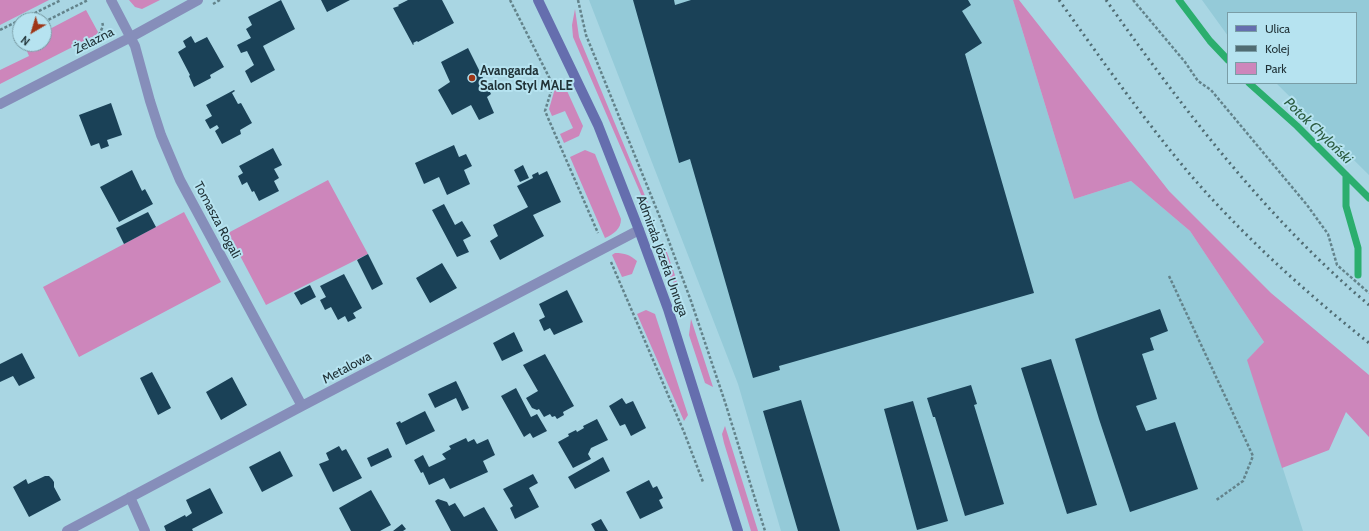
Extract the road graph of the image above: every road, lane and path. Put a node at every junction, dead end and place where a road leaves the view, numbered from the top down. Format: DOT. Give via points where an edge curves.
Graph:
graph roads {
  1 [pos="61,0"];
  2 [pos="88,0"];
  3 [pos="111,0"];
  4 [pos="198,0"];
  5 [pos="510,0"];
  6 [pos="538,0"];
  7 [pos="578,0"];
  8 [pos="1133,0"];
  9 [pos="36,12"];
  10 [pos="52,18"];
  11 [pos="12,24"];
  12 [pos="0,30"];
  13 [pos="131,37"];
  14 [pos="0,104"];
  15 [pos="639,230"];
  16 [pos="604,247"];
  17 [pos="1169,276"];
  18 [pos="1369,294"];
  19 [pos="302,406"];
  20 [pos="705,488"];
  21 [pos="130,497"];
  22 [pos="1215,501"];
  23 [pos="67,531"];
  24 [pos="145,531"];
  25 [pos="738,531"];
  26 [pos="765,531"];
  1 -- 9 [label="path"];
  2 -- 10 [label="path"];
  3 -- 13 [label="street, Tomasza Rogali"];
  4 -- 13 [label="street, Żelazna"];
  5 -- 16 [label="path" via="552,85 546,110"];
  6 -- 15 [label="street, Admirała Józefa Unruga" via="598,125"];
  7 -- 26 [label="path" via="586,35 691,301"];
  8 -- 18 [label="path" via="1198,81 1211,90 1306,205 1328,234 1337,265"];
  11 -- 12 [label="path"];
  13 -- 14 [label="street, Żelazna"];
  13 -- 19 [label="street, Tomasza Rogali" via="136,46 161,135 180,180"];
  15 -- 16 [label="street, Metalowa"];
  15 -- 25 [label="street, Admirała Józefa Unruga" via="668,309"];
  16 -- 19 [label="street, Metalowa"];
  16 -- 20 [label="path" via="684,432"];
  17 -- 22 [label="path" via="1254,456 1243,481"];
  19 -- 21 [label="street, Metalowa"];
  21 -- 23 [label="street, Metalowa"];
  21 -- 24 [label="street"];
}
